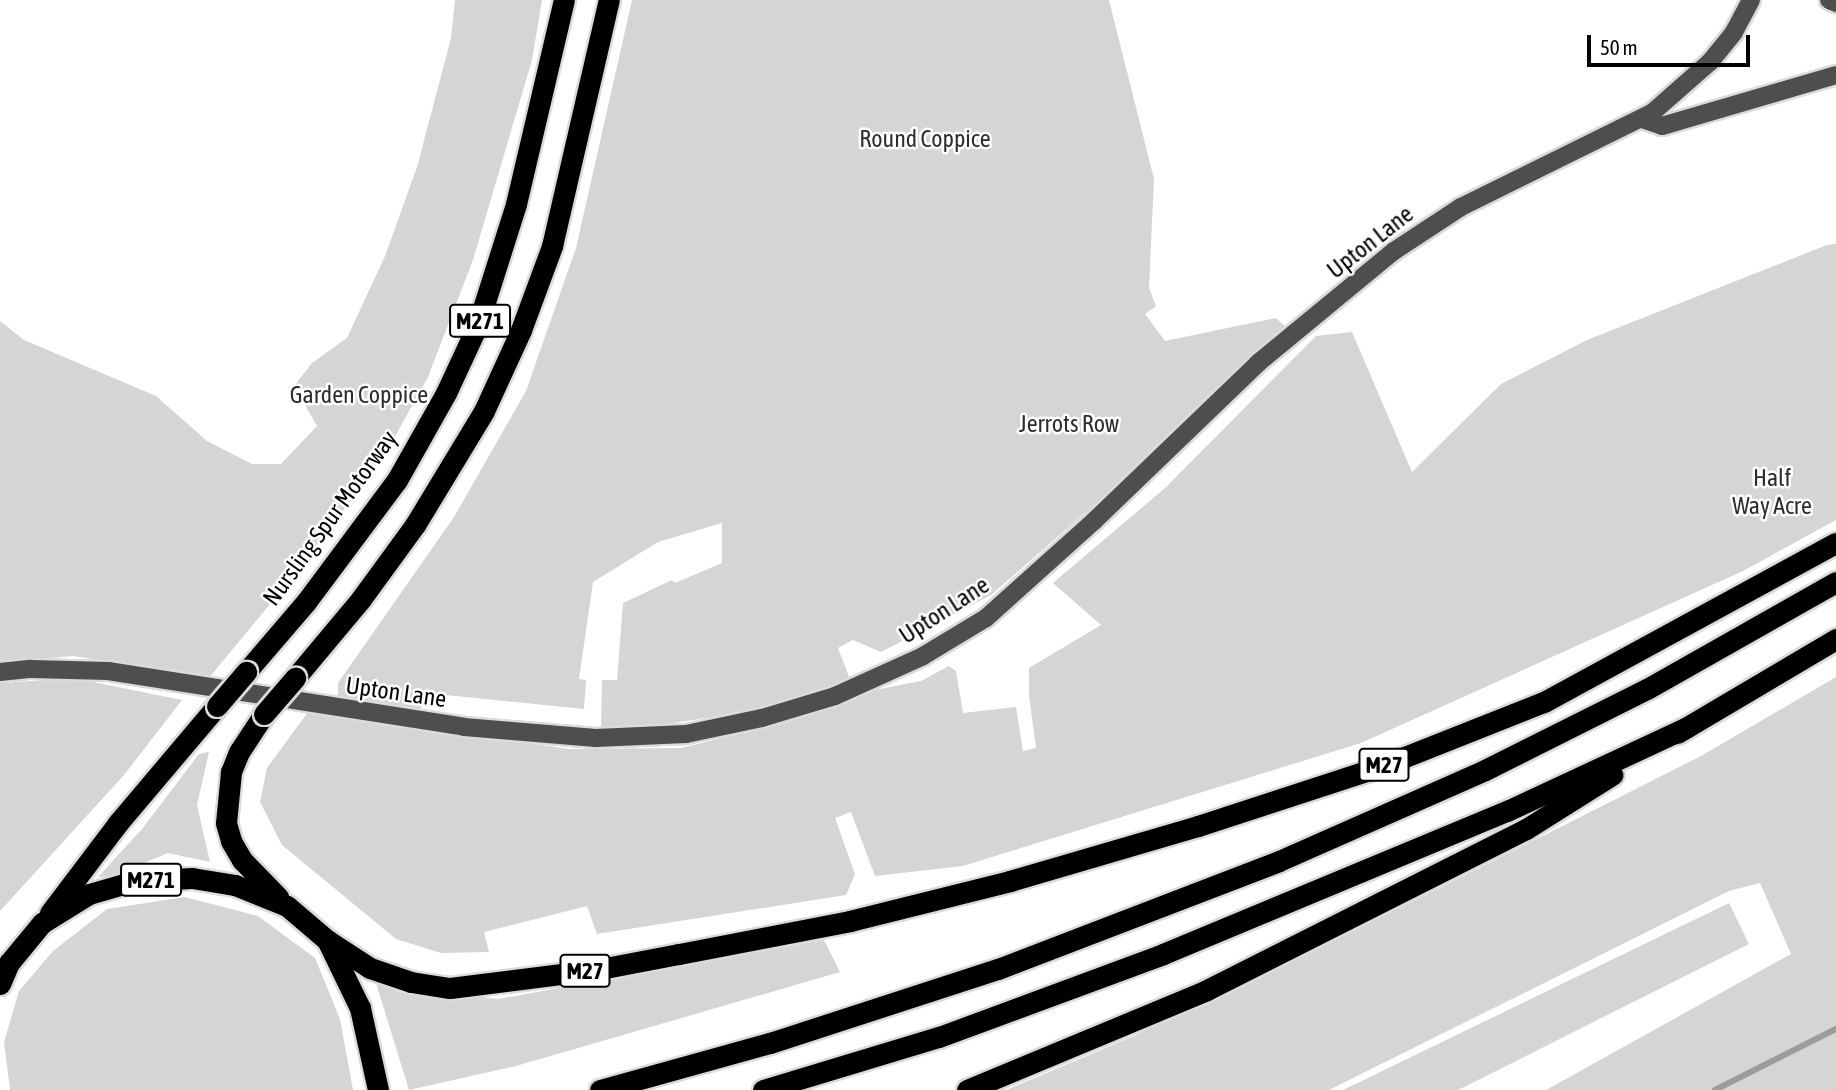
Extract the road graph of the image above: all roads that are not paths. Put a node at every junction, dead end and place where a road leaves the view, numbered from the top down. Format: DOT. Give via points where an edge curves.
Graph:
graph roads {
  1 [pos="564,0"];
  2 [pos="609,0"];
  3 [pos="1751,0"];
  4 [pos="1829,0"];
  5 [pos="1836,4"];
  6 [pos="1836,75"];
  7 [pos="1642,119"];
  8 [pos="1836,543"];
  9 [pos="1836,582"];
  10 [pos="1836,639"];
  11 [pos="0,672"];
  12 [pos="1687,727"];
  13 [pos="287,906"];
  14 [pos="42,923"];
  15 [pos="327,940"];
  16 [pos="5,966"];
  17 [pos="0,984"];
  18 [pos="377,1090"];
  19 [pos="600,1090"];
  20 [pos="763,1090"];
  21 [pos="967,1090"];
  1 -- 14 [label="highway, Nursling Spur Motorway / M271, bridge" via="516,204 478,324 397,480 306,602 118,823"];
  2 -- 13 [label="highway, M271, bridge" via="552,246 484,411 415,524 361,599 264,714 231,772 226,822 234,848"];
  3 -- 7 [label="street, Upton Lane" via="1710,62"];
  4 -- 5 [label="street"];
  6 -- 7 [label="street" via="1662,126"];
  7 -- 11 [label="street, Upton Lane" via="1461,207 1394,251 1258,363 986,618 923,656 835,696 686,734 596,738 464,727 108,671"];
  8 -- 15 [label="highway, M27" via="1544,702 1382,766 1010,881 850,921 679,954 450,988 411,982 370,968"];
  9 -- 19 [label="highway, M27" via="1635,695 1485,770 1279,861 998,969 769,1043"];
  10 -- 12 [label="highway"];
  12 -- 20 [label="highway" via="1507,811 1163,954 939,1037"];
  12 -- 21 [label="highway" via="1526,829 1232,977"];
  13 -- 14 [label="highway, M271" via="235,885 192,878 134,881 89,894"];
  13 -- 15 [label="highway, M271"];
  14 -- 16 [label="highway, M271"];
  15 -- 18 [label="highway, M271" via="360,1008"];
  16 -- 17 [label="highway, M271"];
}
